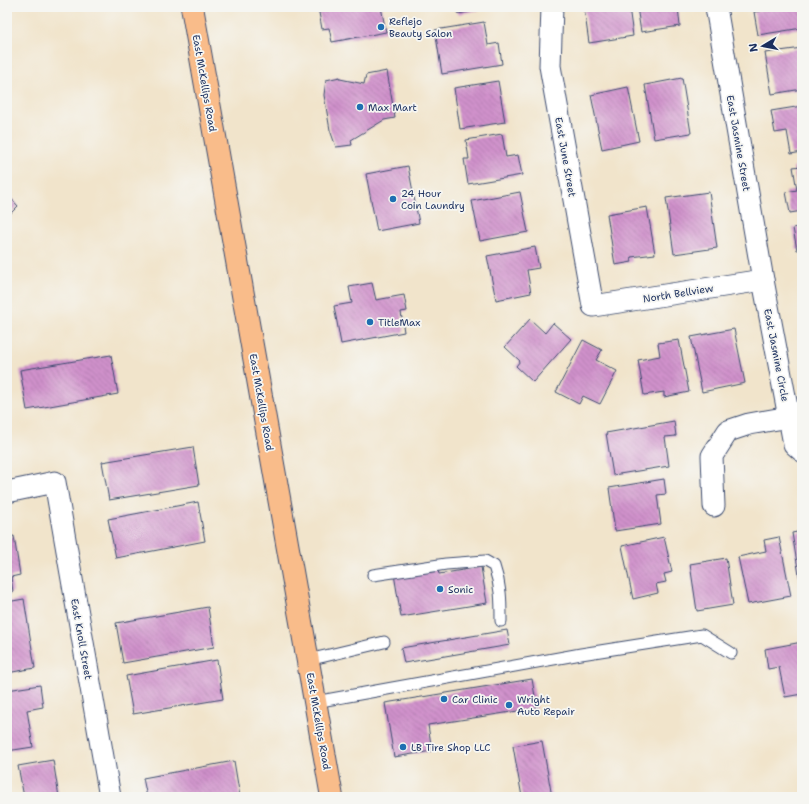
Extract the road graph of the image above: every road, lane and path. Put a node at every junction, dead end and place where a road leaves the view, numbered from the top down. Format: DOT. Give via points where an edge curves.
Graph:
graph roads {
  1 [pos="192,7"];
  2 [pos="552,7"];
  3 [pos="716,7"];
  4 [pos="763,280"];
  5 [pos="593,306"];
  6 [pos="789,417"];
  7 [pos="802,451"];
  8 [pos="7,492"];
  9 [pos="714,506"];
  10 [pos="373,575"];
  11 [pos="501,621"];
  12 [pos="384,642"];
  13 [pos="731,653"];
  14 [pos="308,660"];
  15 [pos="315,702"];
  16 [pos="110,797"];
  17 [pos="332,797"];
  1 -- 14 [label="main road, East McKellips Road"];
  2 -- 5 [label="street, East June Street" via="550,66"];
  3 -- 4 [label="street, East Jasmine Street"];
  4 -- 5 [label="street, North Bellview"];
  4 -- 6 [label="street, East Jasmine Circle"];
  6 -- 7 [label="street, East Jasmine Circle" via="794,444"];
  6 -- 9 [label="street" via="749,424 728,431 712,456"];
  8 -- 16 [label="street, East Knoll Street" via="55,482"];
  10 -- 11 [label="lane" via="485,561 494,566 500,581"];
  12 -- 14 [label="lane"];
  13 -- 15 [label="lane" via="702,635"];
  14 -- 15 [label="main road, East McKellips Road"];
  15 -- 17 [label="main road, East McKellips Road"];
}
